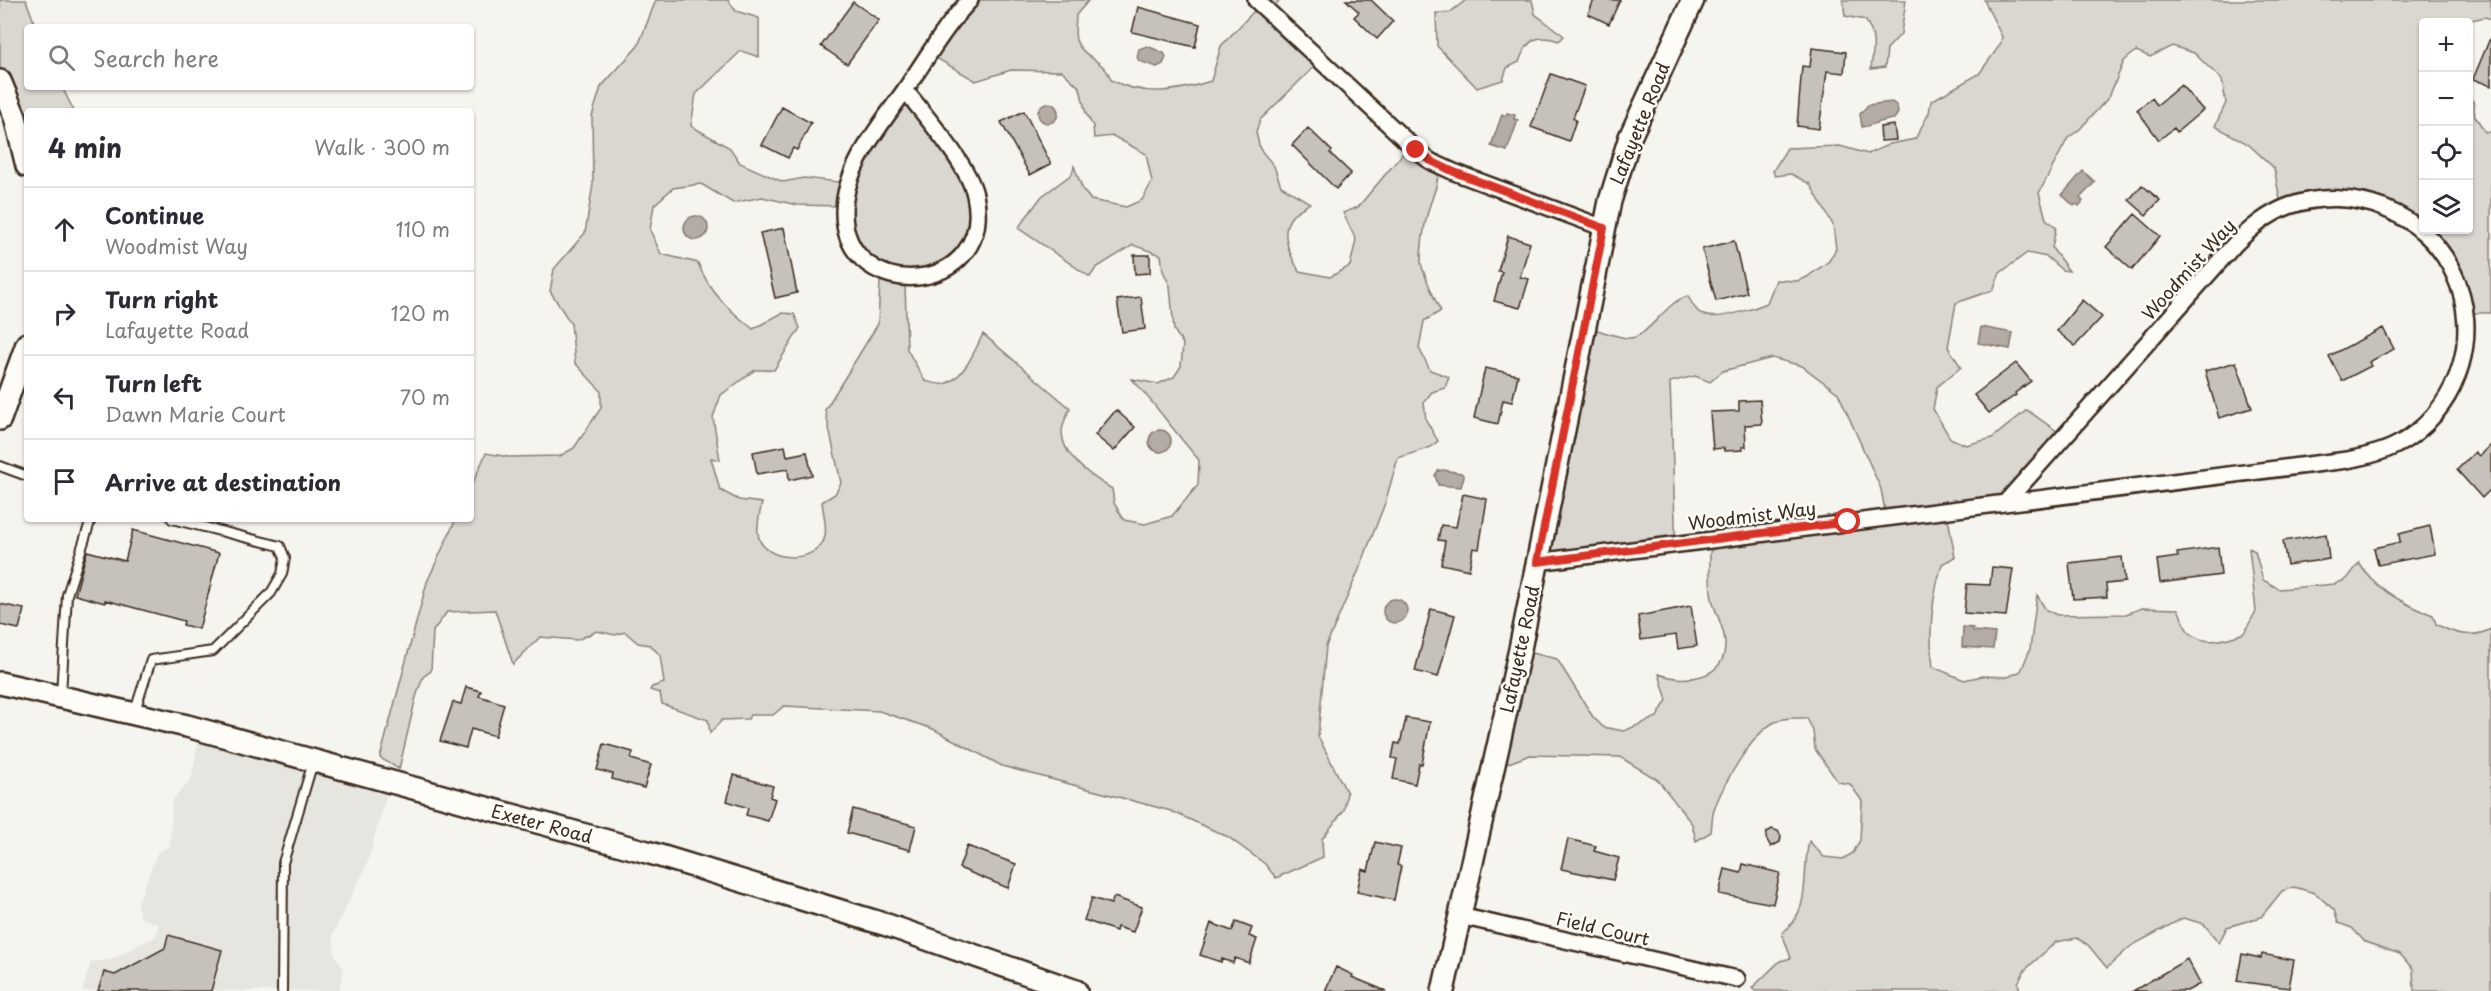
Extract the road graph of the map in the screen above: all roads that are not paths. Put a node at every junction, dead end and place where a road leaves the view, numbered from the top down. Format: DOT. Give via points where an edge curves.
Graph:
graph roads {
  1 [pos="970,0"];
  2 [pos="1256,0"];
  3 [pos="1693,0"];
  4 [pos="0,81"];
  5 [pos="905,90"];
  6 [pos="24,154"];
  7 [pos="1604,228"];
  8 [pos="24,352"];
  9 [pos="0,419"];
  10 [pos="0,466"];
  11 [pos="24,475"];
  12 [pos="2006,502"];
  13 [pos="90,522"];
  14 [pos="184,522"];
  15 [pos="1537,562"];
  16 [pos="0,683"];
  17 [pos="61,699"];
  18 [pos="134,715"];
  19 [pos="314,761"];
  20 [pos="1460,916"];
  21 [pos="1737,979"];
  22 [pos="282,991"];
  23 [pos="1076,991"];
  24 [pos="1443,991"];
  1 -- 5 [label="street"];
  2 -- 7 [label="street" via="1431,161"];
  3 -- 7 [label="street, Lafayette Road" via="1630,137"];
  4 -- 6 [label="street"];
  5 -- 5 [label="street" via="854,170 844,212 848,235 866,261 899,278 922,278 944,270 962,256 974,236 978,213 975,193 965,174"];
  7 -- 15 [label="street, Lafayette Road"];
  8 -- 9 [label="street"];
  10 -- 11 [label="lane"];
  12 -- 12 [label="street, Woodmist Way" via="2347,460 2388,449 2438,411 2458,375 2466,323 2454,273 2435,244 2414,224 2376,204 2354,199 2309,200 2268,216 2234,245"];
  12 -- 15 [label="street, Woodmist Way"];
  13 -- 17 [label="lane" via="67,595"];
  14 -- 18 [label="lane" via="279,546 285,558 282,574 271,593 213,651 151,660"];
  15 -- 20 [label="street, Lafayette Road"];
  16 -- 17 [label="street, Exeter Road"];
  17 -- 18 [label="street, Exeter Road"];
  18 -- 19 [label="street, Exeter Road"];
  19 -- 22 [label="lane" via="283,863"];
  19 -- 23 [label="street, Exeter Road" via="647,852 887,925"];
  20 -- 21 [label="street, Field Court"];
  20 -- 24 [label="street, Lafayette Road"];
}
